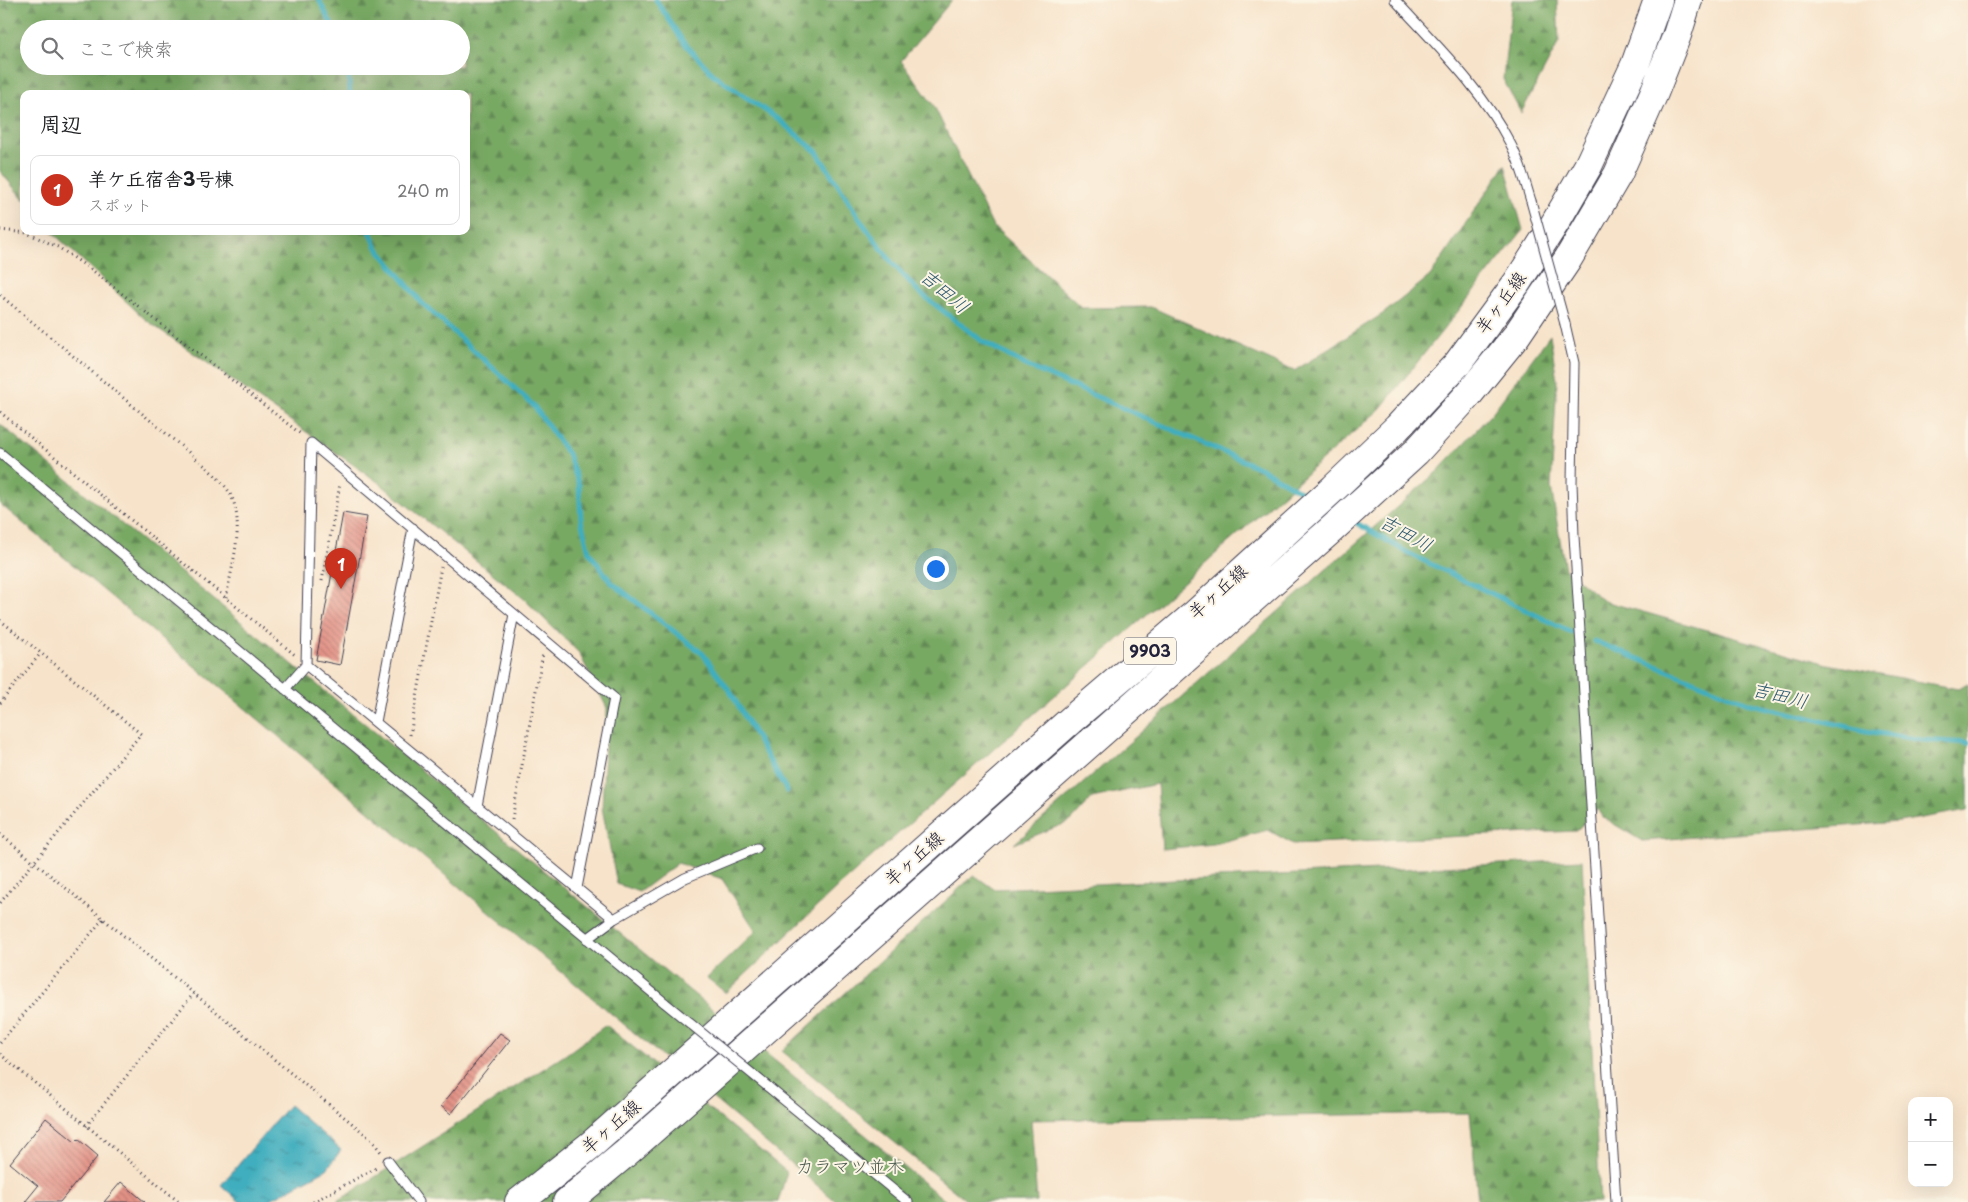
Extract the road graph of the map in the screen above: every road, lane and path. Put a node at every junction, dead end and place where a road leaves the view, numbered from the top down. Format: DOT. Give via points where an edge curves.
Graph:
graph roads {
  1 [pos="1396,0"];
  2 [pos="1658,0"];
  3 [pos="1688,0"];
  4 [pos="0,230"];
  5 [pos="20,232"];
  6 [pos="31,235"];
  7 [pos="0,296"];
  8 [pos="311,443"];
  9 [pos="0,453"];
  10 [pos="342,469"];
  11 [pos="413,528"];
  12 [pos="444,554"];
  13 [pos="321,587"];
  14 [pos="226,598"];
  15 [pos="514,614"];
  16 [pos="0,620"];
  17 [pos="546,640"];
  18 [pos="41,653"];
  19 [pos="306,665"];
  20 [pos="285,689"];
  21 [pos="0,703"];
  22 [pos="376,722"];
  23 [pos="407,748"];
  24 [pos="477,806"];
  25 [pos="509,832"];
  26 [pos="0,834"];
  27 [pos="757,848"];
  28 [pos="577,888"];
  29 [pos="0,904"];
  30 [pos="103,918"];
  31 [pos="614,919"];
  32 [pos="587,939"];
  33 [pos="194,993"];
  34 [pos="0,1043"];
  35 [pos="0,1054"];
  36 [pos="86,1126"];
  37 [pos="388,1161"];
  38 [pos="179,1202"];
  39 [pos="313,1202"];
  40 [pos="419,1202"];
  41 [pos="519,1202"];
  42 [pos="567,1202"];
  43 [pos="908,1202"];
  44 [pos="1616,1202"];
  1 -- 44 [label="lane, bridge" via="1482,97 1511,145 1531,201 1574,363 1573,510"];
  2 -- 41 [label="main road, 羊ヶ丘線 / 9903" via="1631,74 1588,166 1555,223 1516,284 1458,362 1397,428 1194,615 592,1144"];
  3 -- 42 [label="main road, 羊ヶ丘線 / 9903" via="1654,93 1618,174 1573,250 1516,336 1416,452 1325,536"];
  4 -- 5 [label="path"];
  6 -- 8 [label="path" via="58,247 92,270"];
  7 -- 14 [label="path" via="226,486 236,504 238,526"];
  8 -- 10 [label="lane"];
  8 -- 19 [label="lane"];
  9 -- 20 [label="lane"];
  10 -- 11 [label="lane"];
  10 -- 13 [label="path"];
  11 -- 12 [label="lane"];
  11 -- 22 [label="lane"];
  12 -- 15 [label="lane"];
  12 -- 23 [label="path"];
  15 -- 17 [label="lane"];
  15 -- 24 [label="lane"];
  16 -- 18 [label="path"];
  17 -- 25 [label="path"];
  17 -- 28 [label="lane" via="614,698"];
  18 -- 21 [label="path"];
  18 -- 29 [label="path" via="140,734"];
  19 -- 20 [label="lane"];
  19 -- 23 [label="lane"];
  20 -- 32 [label="lane"];
  23 -- 24 [label="lane"];
  24 -- 25 [label="lane"];
  25 -- 28 [label="lane"];
  26 -- 30 [label="path"];
  27 -- 31 [label="lane" via="685,878"];
  28 -- 31 [label="lane"];
  30 -- 33 [label="path"];
  30 -- 34 [label="path"];
  31 -- 32 [label="lane"];
  32 -- 43 [label="lane, bridge"];
  33 -- 36 [label="path"];
  33 -- 37 [label="path" via="371,1139"];
  35 -- 36 [label="path"];
  36 -- 38 [label="path"];
  37 -- 39 [label="path"];
  37 -- 40 [label="lane"];
}
